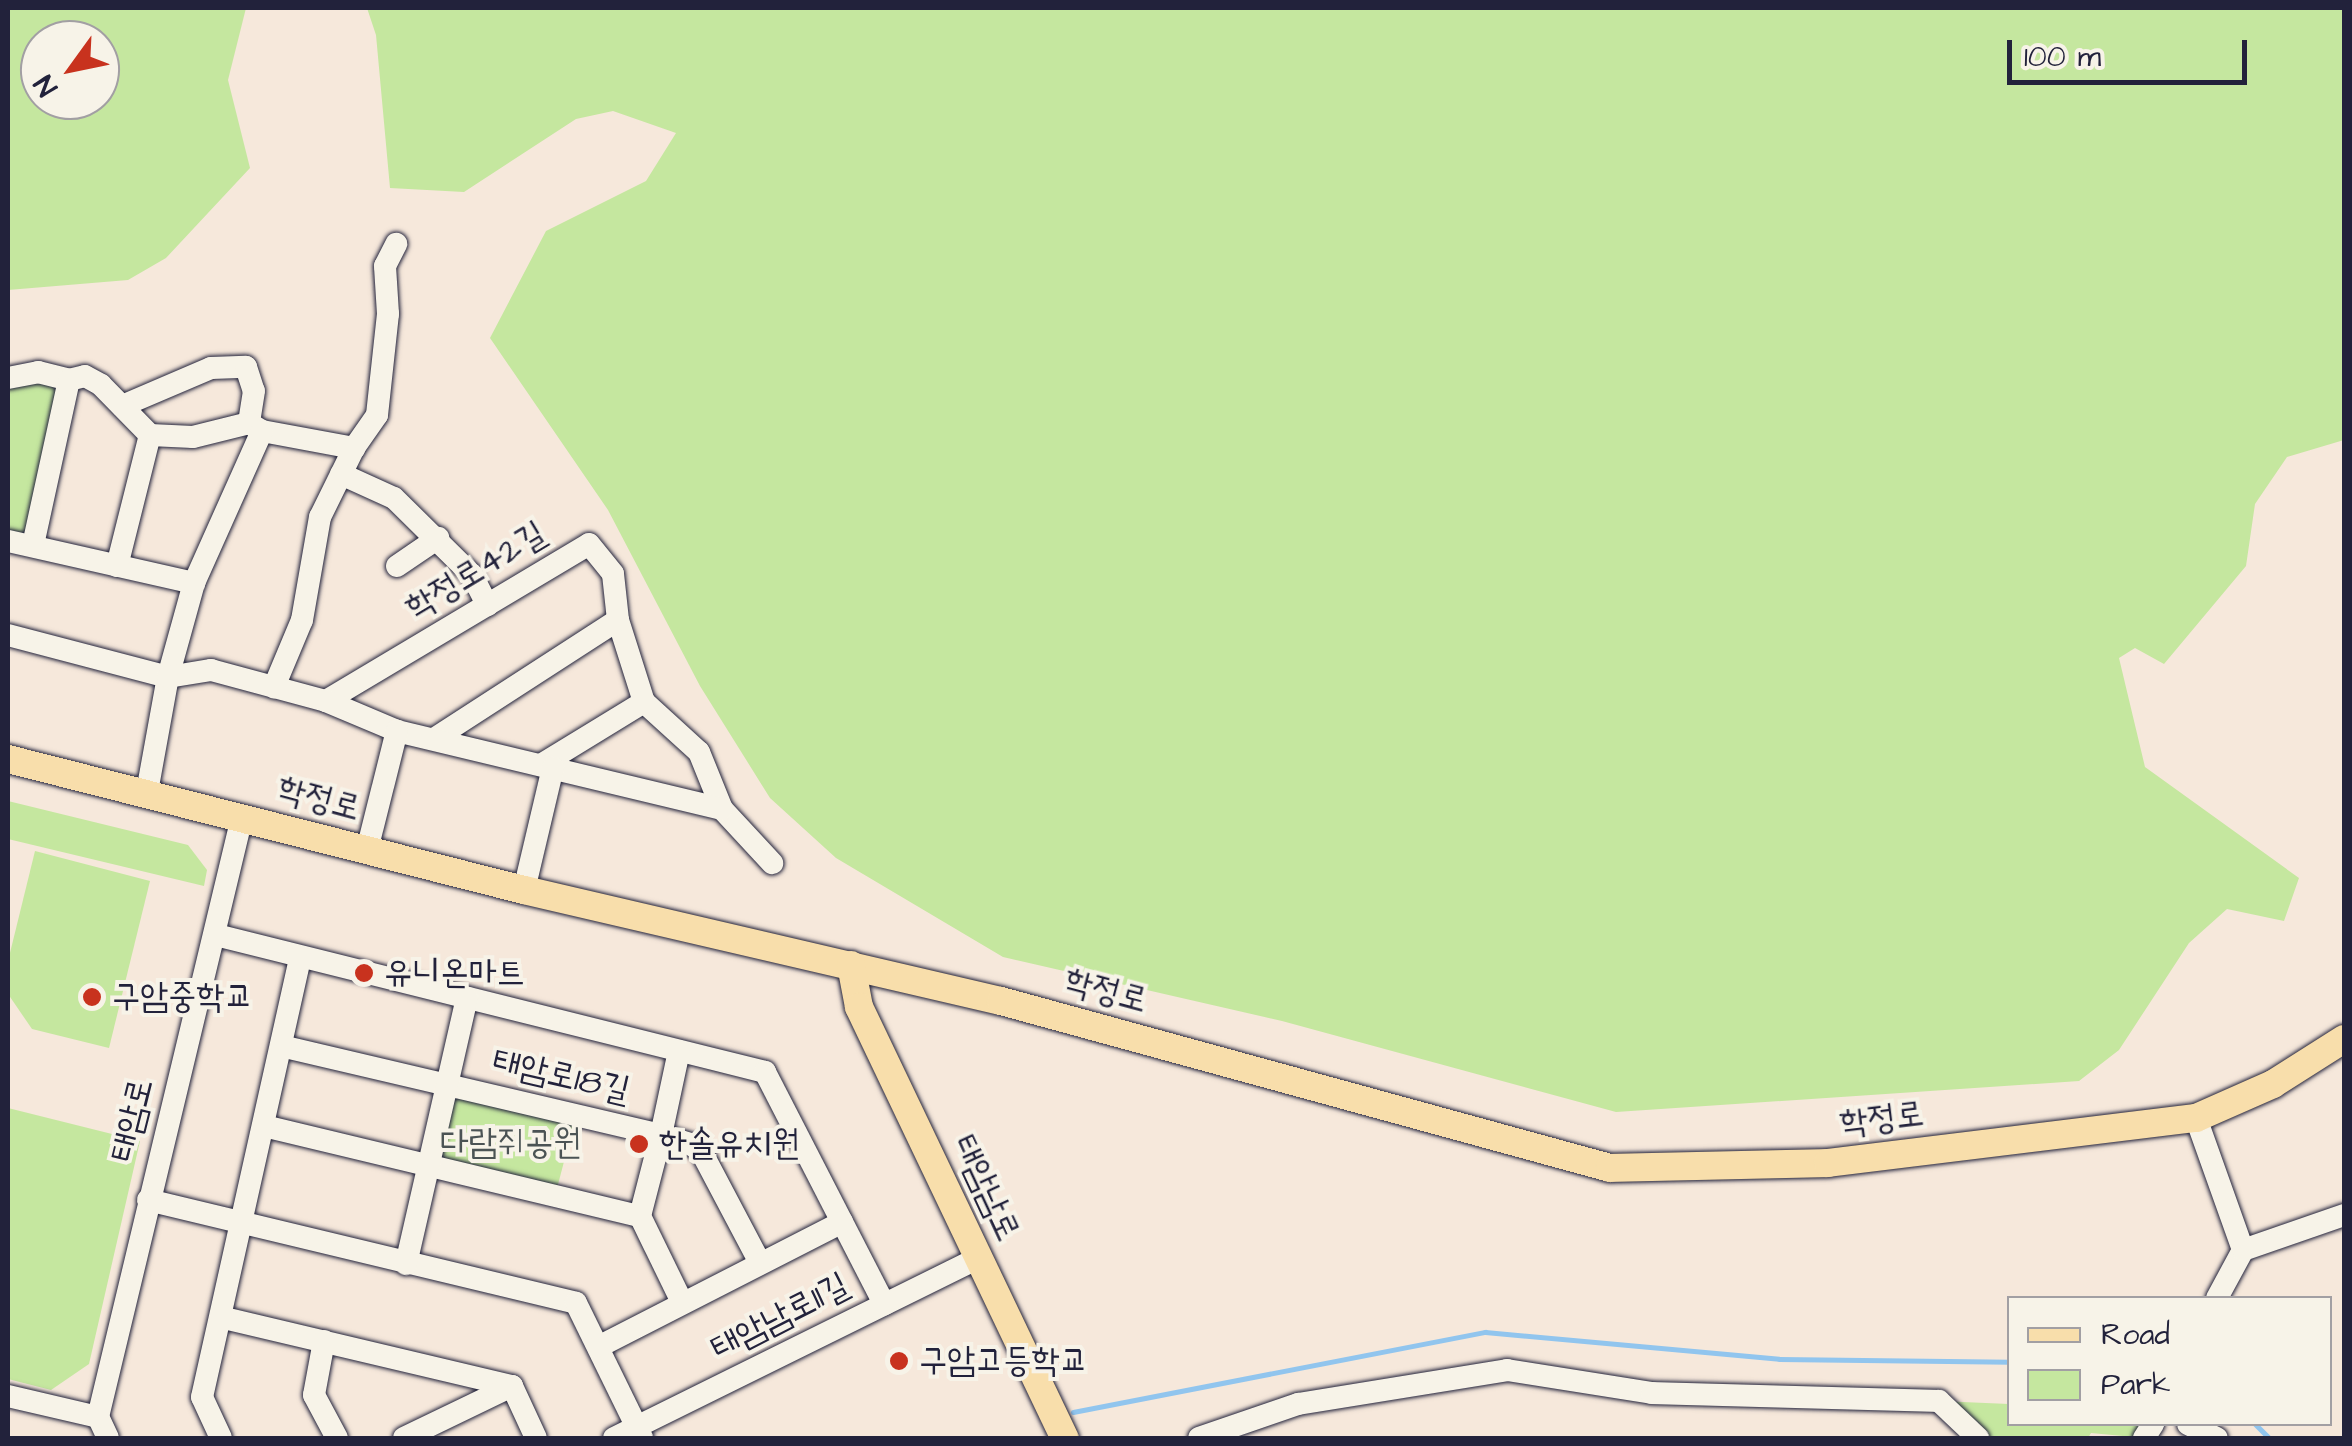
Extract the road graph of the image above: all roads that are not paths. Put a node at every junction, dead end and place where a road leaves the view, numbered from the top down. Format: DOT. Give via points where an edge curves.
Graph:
graph roads {
  1 [pos="396,244"];
  2 [pos="8,378"];
  3 [pos="70,380"];
  4 [pos="122,406"];
  5 [pos="256,427"];
  6 [pos="150,435"];
  7 [pos="354,448"];
  8 [pos="341,474"];
  9 [pos="438,538"];
  10 [pos="8,541"];
  11 [pos="33,546"];
  12 [pos="117,566"];
  13 [pos="397,566"];
  14 [pos="194,583"];
  15 [pos="487,605"];
  16 [pos="618,620"];
  17 [pos="8,635"];
  18 [pos="168,677"];
  19 [pos="274,687"];
  20 [pos="326,701"];
  21 [pos="644,702"];
  22 [pos="397,731"];
  23 [pos="434,739"];
  24 [pos="8,759"];
  25 [pos="547,766"];
  26 [pos="147,792"];
  27 [pos="722,809"];
  28 [pos="242,818"];
  29 [pos="367,850"];
  30 [pos="772,864"];
  31 [pos="524,890"];
  32 [pos="216,935"];
  33 [pos="300,958"];
  34 [pos="851,965"];
  35 [pos="466,998"];
  36 [pos="2343,1041"];
  37 [pos="281,1046"];
  38 [pos="679,1051"];
  39 [pos="446,1086"];
  40 [pos="2196,1118"];
  41 [pos="264,1126"];
  42 [pos="661,1134"];
  43 [pos="429,1166"];
  44 [pos="148,1200"];
  45 [pos="2344,1215"];
  46 [pos="640,1216"];
  47 [pos="842,1222"];
  48 [pos="243,1224"];
  49 [pos="2243,1250"];
  50 [pos="978,1258"];
  51 [pos="759,1262"];
  52 [pos="406,1264"];
  53 [pos="2218,1296"];
  54 [pos="681,1300"];
  55 [pos="884,1304"];
  56 [pos="224,1318"];
  57 [pos="324,1341"];
  58 [pos="600,1346"];
  59 [pos="512,1386"];
  60 [pos="8,1396"];
  61 [pos="2192,1426"];
  62 [pos="103,1428"];
  63 [pos="639,1433"];
  64 [pos="222,1438"];
  65 [pos="337,1438"];
  66 [pos="404,1438"];
  67 [pos="536,1438"];
  68 [pos="614,1438"];
  69 [pos="1066,1438"];
  70 [pos="1199,1438"];
  71 [pos="1978,1438"];
  72 [pos="2217,1438"];
  1 -- 7 [label="street" via="385,266 388,314 377,415"];
  2 -- 3 [label="street" via="38,372"];
  3 -- 4 [label="street" via="85,376"];
  3 -- 11 [label="street"];
  4 -- 5 [label="street" via="210,368 246,367"];
  4 -- 6 [label="street"];
  5 -- 6 [label="street" via="193,437"];
  5 -- 7 [label="street"];
  5 -- 14 [label="street"];
  6 -- 12 [label="street"];
  7 -- 8 [label="street"];
  8 -- 9 [label="street" via="394,498"];
  8 -- 19 [label="street" via="320,517 302,620"];
  9 -- 13 [label="street"];
  9 -- 15 [label="street" via="472,575"];
  10 -- 11 [label="street"];
  11 -- 12 [label="street"];
  12 -- 14 [label="street"];
  14 -- 18 [label="street"];
  15 -- 16 [label="street, 학정로42길" via="589,544 613,574"];
  15 -- 20 [label="street, 학정로42길"];
  16 -- 21 [label="street, 학정로42길"];
  16 -- 23 [label="street"];
  17 -- 18 [label="street"];
  18 -- 19 [label="street" via="211,670"];
  18 -- 26 [label="street"];
  19 -- 20 [label="street"];
  20 -- 22 [label="street"];
  21 -- 25 [label="street"];
  21 -- 27 [label="street, 학정로42길" via="698,752"];
  22 -- 23 [label="street"];
  22 -- 29 [label="street"];
  23 -- 25 [label="street"];
  24 -- 26 [label="main road, 학정로"];
  25 -- 27 [label="street"];
  25 -- 31 [label="street"];
  26 -- 28 [label="main road, 학정로"];
  27 -- 30 [label="street"];
  28 -- 29 [label="main road, 학정로"];
  28 -- 32 [label="street, 태암로"];
  29 -- 31 [label="main road, 학정로"];
  31 -- 34 [label="main road, 학정로"];
  32 -- 33 [label="street, 태암로18길"];
  32 -- 44 [label="street, 태암로"];
  33 -- 35 [label="street, 태암로18길"];
  33 -- 37 [label="street"];
  34 -- 40 [label="main road, 학정로" via="1610,1168 1828,1163"];
  34 -- 50 [label="main road, 태암남로" via="858,1008"];
  35 -- 38 [label="street, 태암로18길"];
  35 -- 39 [label="street, 태암로18길"];
  36 -- 40 [label="main road, 학정로" via="2273,1084"];
  37 -- 39 [label="street, 태암로18길"];
  37 -- 41 [label="street"];
  38 -- 42 [label="street, 태암로18길"];
  38 -- 47 [label="street, 태암로18길" via="765,1072"];
  39 -- 42 [label="street, 태암로18길"];
  39 -- 43 [label="street"];
  40 -- 49 [label="street"];
  41 -- 43 [label="street"];
  41 -- 48 [label="street"];
  42 -- 46 [label="street"];
  42 -- 51 [label="street, 태암로18길" via="701,1150"];
  43 -- 46 [label="street"];
  43 -- 52 [label="street"];
  44 -- 48 [label="street"];
  44 -- 62 [label="street, 태암로"];
  45 -- 49 [label="street"];
  46 -- 54 [label="street"];
  47 -- 51 [label="street"];
  47 -- 55 [label="street, 태암로18길"];
  48 -- 52 [label="street"];
  48 -- 56 [label="street"];
  49 -- 53 [label="street"];
  50 -- 55 [label="street, 태암남로11길"];
  50 -- 69 [label="main road, 태암남로"];
  51 -- 54 [label="street"];
  52 -- 58 [label="street" via="576,1303"];
  54 -- 58 [label="street"];
  55 -- 63 [label="street, 태암남로11길"];
  56 -- 57 [label="street"];
  56 -- 64 [label="street" via="202,1398"];
  57 -- 59 [label="street"];
  57 -- 65 [label="street" via="314,1395"];
  58 -- 63 [label="street"];
  59 -- 66 [label="street"];
  59 -- 67 [label="street"];
  60 -- 62 [label="street"];
  61 -- 72 [label="street"];
  63 -- 68 [label="street, 태암남로11길"];
  70 -- 71 [label="street" via="1298,1404 1507,1370 1652,1392 1939,1401"];
}
